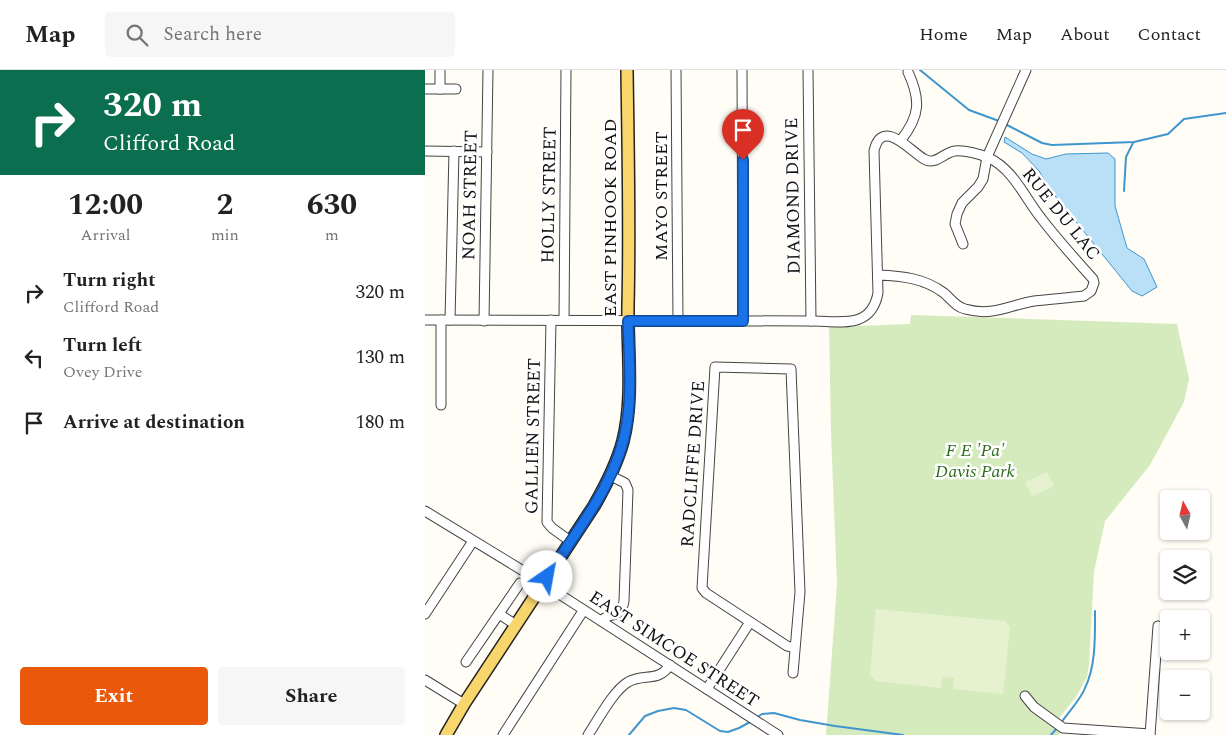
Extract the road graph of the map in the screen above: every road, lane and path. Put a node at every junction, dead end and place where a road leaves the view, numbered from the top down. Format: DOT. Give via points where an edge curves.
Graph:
graph roads {
  1 [pos="440,70"];
  2 [pos="488,70"];
  3 [pos="566,70"];
  4 [pos="627,70"];
  5 [pos="676,70"];
  6 [pos="743,70"];
  7 [pos="808,70"];
  8 [pos="1026,70"];
  9 [pos="908,72"];
  10 [pos="425,89"];
  11 [pos="440,89"];
  12 [pos="456,89"];
  13 [pos="901,140"];
  14 [pos="425,151"];
  15 [pos="454,151"];
  16 [pos="487,152"];
  17 [pos="987,157"];
  18 [pos="963,244"];
  19 [pos="878,275"];
  20 [pos="425,320"];
  21 [pos="446,320"];
  22 [pos="551,320"];
  23 [pos="563,320"];
  24 [pos="484,321"];
  25 [pos="628,321"];
  26 [pos="678,321"];
  27 [pos="743,321"];
  28 [pos="811,321"];
  29 [pos="441,405"];
  30 [pos="611,476"];
  31 [pos="425,511"];
  32 [pos="473,541"];
  33 [pos="570,541"];
  34 [pos="520,583"];
  35 [pos="542,584"];
  36 [pos="583,610"];
  37 [pos="425,614"];
  38 [pos="499,614"];
  39 [pos="601,621"];
  40 [pos="750,622"];
  41 [pos="516,625"];
  42 [pos="1157,626"];
  43 [pos="795,648"];
  44 [pos="466,662"];
  45 [pos="670,665"];
  46 [pos="793,673"];
  47 [pos="425,680"];
  48 [pos="707,689"];
  49 [pos="1025,696"];
  50 [pos="464,704"];
  51 [pos="1062,728"];
  52 [pos="1150,734"];
  53 [pos="446,735"];
  54 [pos="503,735"];
  55 [pos="589,735"];
  56 [pos="778,735"];
  1 -- 11 [label="street"];
  2 -- 16 [label="street, NOAH STREET"];
  3 -- 23 [label="street, HOLLY STREET"];
  4 -- 25 [label="main road, EAST PINHOOK ROAD"];
  5 -- 26 [label="street, MAYO STREET"];
  6 -- 27 [label="street"];
  7 -- 28 [label="street, DIAMOND DRIVE"];
  8 -- 17 [label="street"];
  9 -- 13 [label="street" via="916,89 917,105 912,125"];
  10 -- 11 [label="street"];
  11 -- 12 [label="street"];
  13 -- 17 [label="street, RUE DU LAC" via="930,162 955,151"];
  13 -- 19 [label="street" via="891,136 883,138 874,151"];
  14 -- 15 [label="street"];
  15 -- 16 [label="street"];
  15 -- 21 [label="street"];
  16 -- 24 [label="street, NOAH STREET"];
  17 -- 18 [label="street" via="983,179 962,203 955,219"];
  17 -- 19 [label="street, RUE DU LAC" via="1015,181 1053,234 1093,279 1091,291 1084,296 977,311 957,306 943,293 919,280"];
  19 -- 28 [label="street" via="874,308 866,317 854,321"];
  20 -- 21 [label="street"];
  21 -- 24 [label="street"];
  21 -- 29 [label="street"];
  22 -- 23 [label="street"];
  22 -- 24 [label="street"];
  22 -- 33 [label="street, GALLIEN STREET" via="547,522"];
  23 -- 25 [label="street"];
  25 -- 26 [label="street"];
  25 -- 30 [label="main road, EAST PINHOOK ROAD" via="629,408"];
  26 -- 27 [label="street"];
  27 -- 28 [label="street"];
  30 -- 33 [label="main road, EAST PINHOOK ROAD"];
  30 -- 39 [label="street" via="625,483 628,490 623,607"];
  31 -- 32 [label="street, EAST SIMCOE STREET"];
  32 -- 35 [label="street, EAST SIMCOE STREET"];
  32 -- 37 [label="street"];
  33 -- 35 [label="main road, EAST PINHOOK ROAD"];
  34 -- 38 [label="street"];
  35 -- 36 [label="street, EAST SIMCOE STREET"];
  35 -- 41 [label="main road, EAST PINHOOK ROAD"];
  36 -- 39 [label="street, EAST SIMCOE STREET"];
  36 -- 54 [label="street"];
  38 -- 41 [label="street"];
  38 -- 44 [label="street"];
  39 -- 45 [label="street, EAST SIMCOE STREET"];
  40 -- 43 [label="street, RADCLIFFE DRIVE"];
  40 -- 43 [label="street, RADCLIFFE DRIVE" via="706,593 701,585 715,367 791,369 799,592"];
  40 -- 48 [label="street"];
  41 -- 50 [label="main road, EAST PINHOOK ROAD"];
  42 -- 52 [label="street"];
  43 -- 46 [label="street, RADCLIFFE DRIVE"];
  45 -- 48 [label="street, EAST SIMCOE STREET"];
  45 -- 55 [label="street" via="660,675 636,678 623,686"];
  47 -- 50 [label="street"];
  48 -- 56 [label="street, EAST SIMCOE STREET"];
  49 -- 51 [label="street"];
  50 -- 53 [label="main road, EAST PINHOOK ROAD"];
  51 -- 52 [label="street"];
}
